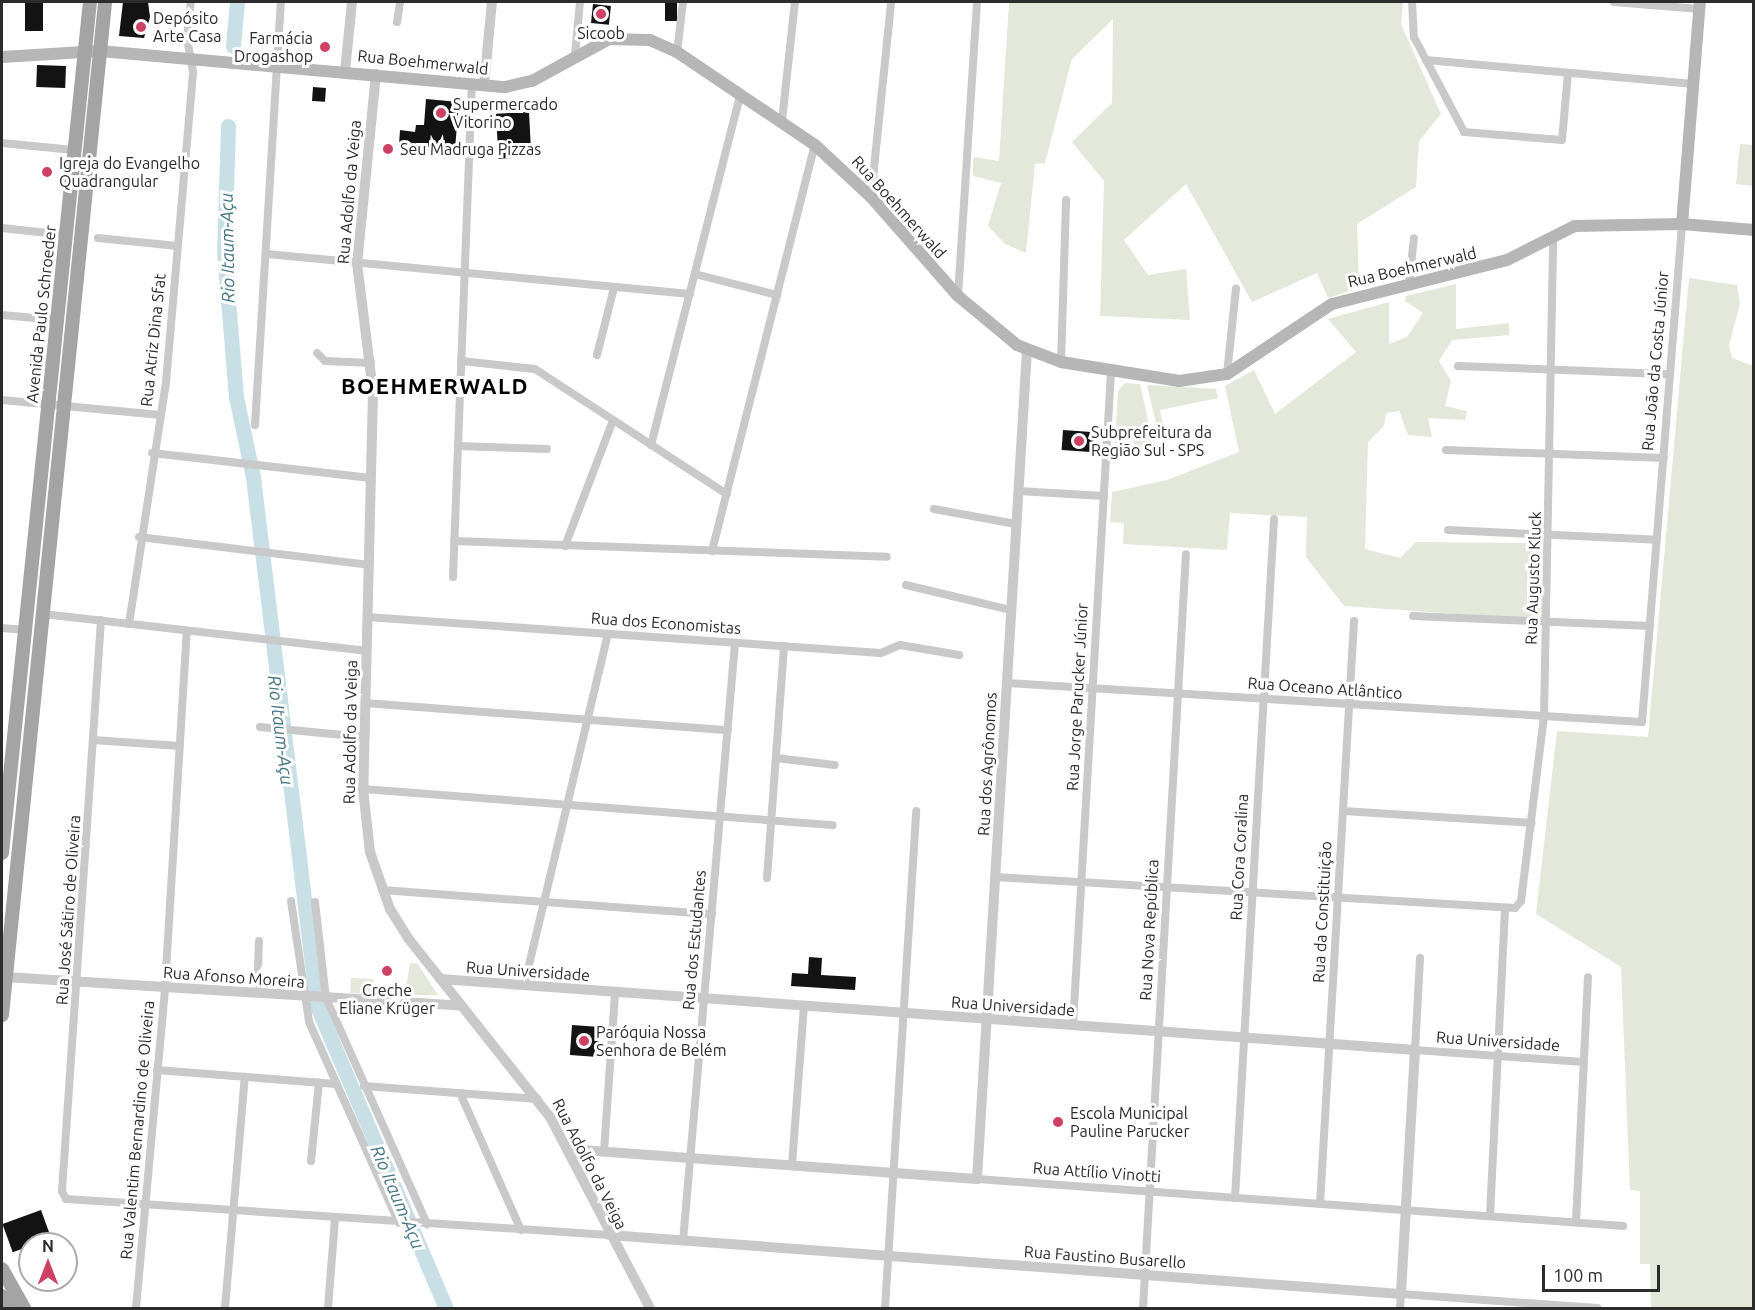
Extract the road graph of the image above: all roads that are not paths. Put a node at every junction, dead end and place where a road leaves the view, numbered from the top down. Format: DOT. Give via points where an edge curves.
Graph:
graph roads {
  1 [pos="90,2"];
  2 [pos="105,2"];
  3 [pos="191,2"];
  4 [pos="281,2"];
  5 [pos="352,2"];
  6 [pos="400,2"];
  7 [pos="492,2"];
  8 [pos="580,2"];
  9 [pos="683,2"];
  10 [pos="795,2"];
  11 [pos="891,2"];
  12 [pos="977,2"];
  13 [pos="1412,2"];
  14 [pos="1614,2"];
  15 [pos="1700,5"];
  16 [pos="398,22"];
  17 [pos="85,51"];
  18 [pos="100,51"];
  19 [pos="677,52"];
  20 [pos="574,55"];
  21 [pos="2,57"];
  22 [pos="190,58"];
  23 [pos="1426,60"];
  24 [pos="278,65"];
  25 [pos="345,71"];
  26 [pos="1568,73"];
  27 [pos="376,74"];
  28 [pos="1694,84"];
  29 [pos="478,85"];
  30 [pos="741,93"];
  31 [pos="782,121"];
  32 [pos="2,143"];
  33 [pos="815,145"];
  34 [pos="74,150"];
  35 [pos="871,197"];
  36 [pos="1066,200"];
  37 [pos="1682,224"];
  38 [pos="2,228"];
  39 [pos="1754,230"];
  40 [pos="66,235"];
  41 [pos="1553,235"];
  42 [pos="98,238"];
  43 [pos="1414,238"];
  44 [pos="178,246"];
  45 [pos="267,254"];
  46 [pos="357,263"];
  47 [pos="695,274"];
  48 [pos="465,275"];
  49 [pos="1409,283"];
  50 [pos="614,288"];
  51 [pos="1236,288"];
  52 [pos="690,294"];
  53 [pos="777,295"];
  54 [pos="958,296"];
  55 [pos="2,315"];
  56 [pos="57,320"];
  57 [pos="1027,350"];
  58 [pos="317,353"];
  59 [pos="597,355"];
  60 [pos="461,361"];
  61 [pos="1061,362"];
  62 [pos="371,363"];
  63 [pos="1458,366"];
  64 [pos="1552,369"];
  65 [pos="1111,371"];
  66 [pos="1227,374"];
  67 [pos="1670,374"];
  68 [pos="2,400"];
  69 [pos="48,404"];
  70 [pos="64,406"];
  71 [pos="160,415"];
  72 [pos="613,420"];
  73 [pos="255,425"];
  74 [pos="651,445"];
  75 [pos="458,446"];
  76 [pos="547,449"];
  77 [pos="1446,450"];
  78 [pos="152,453"];
  79 [pos="1552,454"];
  80 [pos="1664,458"];
  81 [pos="371,478"];
  82 [pos="1018,491"];
  83 [pos="727,494"];
  84 [pos="1104,496"];
  85 [pos="934,509"];
  86 [pos="1274,519"];
  87 [pos="1016,524"];
  88 [pos="1448,530"];
  89 [pos="1550,534"];
  90 [pos="139,537"];
  91 [pos="1657,540"];
  92 [pos="454,541"];
  93 [pos="565,546"];
  94 [pos="712,551"];
  95 [pos="1186,554"];
  96 [pos="887,557"];
  97 [pos="369,565"];
  98 [pos="453,577"];
  99 [pos="906,585"];
  100 [pos="1011,610"];
  101 [pos="43,614"];
  102 [pos="1413,616"];
  103 [pos="367,617"];
  104 [pos="100,621"];
  105 [pos="1354,621"];
  106 [pos="1546,622"];
  107 [pos="129,624"];
  108 [pos="1650,626"];
  109 [pos="2,628"];
  110 [pos="25,630"];
  111 [pos="188,631"];
  112 [pos="609,634"];
  113 [pos="735,643"];
  114 [pos="784,646"];
  115 [pos="366,651"];
  116 [pos="959,655"];
  117 [pos="1007,683"];
  118 [pos="1092,689"];
  119 [pos="1178,694"];
  120 [pos="1263,699"];
  121 [pos="365,703"];
  122 [pos="1350,704"];
  123 [pos="1544,716"];
  124 [pos="588,720"];
  125 [pos="1642,722"];
  126 [pos="260,727"];
  127 [pos="728,730"];
  128 [pos="364,737"];
  129 [pos="93,740"];
  130 [pos="180,746"];
  131 [pos="776,758"];
  132 [pos="835,765"];
  133 [pos="363,789"];
  134 [pos="568,805"];
  135 [pos="916,811"];
  136 [pos="1343,811"];
  137 [pos="720,816"];
  138 [pos="772,820"];
  139 [pos="1532,823"];
  140 [pos="833,825"];
  141 [pos="2,853"];
  142 [pos="995,877"];
  143 [pos="767,878"];
  144 [pos="1081,883"];
  145 [pos="1167,888"];
  146 [pos="382,890"];
  147 [pos="1252,894"];
  148 [pos="1338,899"];
  149 [pos="291,901"];
  150 [pos="315,902"];
  151 [pos="544,902"];
  152 [pos="1505,910"];
  153 [pos="712,914"];
  154 [pos="259,941"];
  155 [pos="1420,958"];
  156 [pos="4,977"];
  157 [pos="1588,977"];
  158 [pos="440,980"];
  159 [pos="79,982"];
  160 [pos="524,986"];
  161 [pos="165,987"];
  162 [pos="615,992"];
  163 [pos="257,993"];
  164 [pos="315,997"];
  165 [pos="704,999"];
  166 [pos="461,1006"];
  167 [pos="804,1006"];
  168 [pos="903,1013"];
  169 [pos="2,1015"];
  170 [pos="987,1019"];
  171 [pos="1073,1025"];
  172 [pos="1159,1031"];
  173 [pos="1244,1038"];
  174 [pos="1330,1044"];
  175 [pos="1415,1050"];
  176 [pos="1498,1056"];
  177 [pos="1584,1062"];
  178 [pos="157,1070"];
  179 [pos="245,1077"];
  180 [pos="319,1082"];
  181 [pos="335,1084"];
  182 [pos="364,1086"];
  183 [pos="460,1093"];
  184 [pos="539,1099"];
  185 [pos="568,1149"];
  186 [pos="604,1151"];
  187 [pos="690,1158"];
  188 [pos="311,1161"];
  189 [pos="792,1165"];
  190 [pos="893,1173"];
  191 [pos="977,1179"];
  192 [pos="1150,1191"];
  193 [pos="1235,1197"];
  194 [pos="1320,1204"];
  195 [pos="145,1207"];
  196 [pos="1406,1210"];
  197 [pos="233,1213"];
  198 [pos="1490,1216"];
  199 [pos="335,1219"];
  200 [pos="1576,1222"];
  201 [pos="402,1223"];
  202 [pos="427,1224"];
  203 [pos="1623,1226"];
  204 [pos="521,1230"];
  205 [pos="609,1235"];
  206 [pos="683,1241"];
  207 [pos="888,1256"];
  208 [pos="2,1269"];
  209 [pos="1145,1275"];
  210 [pos="1401,1294"];
  211 [pos="2,1296"];
  212 [pos="9,1308"];
  213 [pos="24,1308"];
  214 [pos="136,1308"];
  215 [pos="225,1308"];
  216 [pos="328,1308"];
  217 [pos="650,1308"];
  218 [pos="885,1308"];
  219 [pos="1143,1308"];
  220 [pos="1400,1308"];
  221 [pos="1598,1308"];
  1 -- 17 [label="main road, Avenida Paulo Schroeder"];
  2 -- 18 [label="main road, Avenida Paulo Schroeder"];
  3 -- 22 [label="street, Rua Atriz Dina Sfat"];
  4 -- 24 [label="street"];
  5 -- 25 [label="street"];
  6 -- 16 [label="street"];
  7 -- 29 [label="street"];
  8 -- 20 [label="street"];
  9 -- 19 [label="street"];
  10 -- 31 [label="street"];
  11 -- 35 [label="street"];
  12 -- 54 [label="street"];
  13 -- 23 [label="street" via="1411,29"];
  14 -- 15 [label="street"];
  15 -- 28 [label="main road, Rua João da Costa Júnior"];
  17 -- 18 [label="main road, Rua Boehmerwald"];
  17 -- 21 [label="main road, Rua Boehmerwald"];
  17 -- 34 [label="main road, Avenida Paulo Schroeder"];
  18 -- 22 [label="main road, Rua Boehmerwald"];
  18 -- 70 [label="main road, Avenida Paulo Schroeder"];
  19 -- 20 [label="main road, Rua Boehmerwald" via="625,36"];
  19 -- 30 [label="main road, Rua Boehmerwald"];
  20 -- 29 [label="main road, Rua Boehmerwald" via="521,85"];
  22 -- 24 [label="main road, Rua Boehmerwald"];
  22 -- 44 [label="street, Rua Atriz Dina Sfat"];
  23 -- 26 [label="street"];
  23 -- 26 [label="street" via="1464,132 1562,140"];
  24 -- 25 [label="main road, Rua Boehmerwald"];
  24 -- 45 [label="street"];
  25 -- 27 [label="main road, Rua Boehmerwald"];
  26 -- 28 [label="street"];
  27 -- 29 [label="main road, Rua Boehmerwald"];
  27 -- 46 [label="street, Rua Adolfo da Veiga"];
  28 -- 37 [label="main road, Rua João da Costa Júnior"];
  29 -- 48 [label="street"];
  30 -- 31 [label="main road, Rua Boehmerwald"];
  30 -- 47 [label="street"];
  31 -- 33 [label="main road, Rua Boehmerwald"];
  32 -- 34 [label="street"];
  33 -- 35 [label="main road, Rua Boehmerwald"];
  33 -- 53 [label="street"];
  34 -- 40 [label="main road, Avenida Paulo Schroeder"];
  35 -- 54 [label="main road, Rua Boehmerwald"];
  36 -- 61 [label="street"];
  37 -- 39 [label="main road, Rua Boehmerwald"];
  37 -- 41 [label="main road, Rua Boehmerwald" via="1583,224"];
  37 -- 67 [label="street, Rua João da Costa Júnior"];
  38 -- 40 [label="street"];
  40 -- 56 [label="main road, Avenida Paulo Schroeder"];
  41 -- 49 [label="main road, Rua Boehmerwald" via="1507,260"];
  41 -- 64 [label="street, Rua Augusto Kluck"];
  42 -- 44 [label="street"];
  43 -- 49 [label="street"];
  44 -- 71 [label="street, Rua Atriz Dina Sfat"];
  45 -- 46 [label="street"];
  45 -- 73 [label="street"];
  46 -- 48 [label="street"];
  46 -- 62 [label="street, Rua Adolfo da Veiga"];
  47 -- 52 [label="street"];
  47 -- 53 [label="street"];
  48 -- 50 [label="street"];
  48 -- 60 [label="street"];
  49 -- 66 [label="main road, Rua Boehmerwald" via="1318,311"];
  50 -- 52 [label="street"];
  50 -- 59 [label="street"];
  51 -- 66 [label="street"];
  52 -- 74 [label="street"];
  53 -- 83 [label="street"];
  54 -- 57 [label="main road, Rua Boehmerwald"];
  55 -- 56 [label="street"];
  56 -- 69 [label="main road, Avenida Paulo Schroeder"];
  57 -- 61 [label="main road, Rua Boehmerwald"];
  57 -- 82 [label="street, Rua dos Agrônomos"];
  58 -- 62 [label="street" via="325,361"];
  60 -- 72 [label="street" via="530,366"];
  60 -- 75 [label="street"];
  61 -- 65 [label="main road, Rua Boehmerwald"];
  62 -- 81 [label="street, Rua Adolfo da Veiga"];
  63 -- 64 [label="street"];
  64 -- 67 [label="street"];
  64 -- 79 [label="street, Rua Augusto Kluck"];
  65 -- 66 [label="main road, Rua Boehmerwald" via="1192,382"];
  65 -- 84 [label="street, Rua Jorge Parucker Júnior"];
  67 -- 80 [label="street, Rua João da Costa Júnior"];
  68 -- 69 [label="street"];
  69 -- 70 [label="street"];
  69 -- 110 [label="main road, Avenida Paulo Schroeder"];
  70 -- 71 [label="street"];
  70 -- 101 [label="main road, Avenida Paulo Schroeder"];
  71 -- 78 [label="street, Rua Atriz Dina Sfat"];
  72 -- 74 [label="street"];
  72 -- 93 [label="street"];
  74 -- 83 [label="street"];
  75 -- 76 [label="street"];
  75 -- 92 [label="street"];
  77 -- 79 [label="street"];
  78 -- 81 [label="street"];
  78 -- 90 [label="street, Rua Atriz Dina Sfat"];
  79 -- 80 [label="street"];
  79 -- 89 [label="street, Rua Augusto Kluck"];
  80 -- 91 [label="street, Rua João da Costa Júnior"];
  81 -- 97 [label="street, Rua Adolfo da Veiga"];
  82 -- 84 [label="street"];
  82 -- 87 [label="street, Rua dos Agrônomos"];
  83 -- 94 [label="street"];
  84 -- 118 [label="street, Rua Jorge Parucker Júnior"];
  85 -- 87 [label="street"];
  86 -- 120 [label="street, Rua Cora Coralina"];
  87 -- 100 [label="street, Rua dos Agrônomos"];
  88 -- 89 [label="street"];
  89 -- 91 [label="street"];
  89 -- 106 [label="street, Rua Augusto Kluck"];
  90 -- 97 [label="street"];
  90 -- 107 [label="street, Rua Atriz Dina Sfat"];
  91 -- 108 [label="street, Rua João da Costa Júnior"];
  92 -- 93 [label="street"];
  92 -- 98 [label="street"];
  93 -- 94 [label="street"];
  94 -- 96 [label="street"];
  95 -- 119 [label="street, Rua Nova República"];
  97 -- 103 [label="street, Rua Adolfo da Veiga"];
  99 -- 100 [label="street"];
  100 -- 117 [label="street, Rua dos Agrônomos"];
  101 -- 104 [label="street"];
  101 -- 156 [label="main road, Avenida Paulo Schroeder"];
  102 -- 106 [label="street"];
  103 -- 112 [label="street, Rua dos Economistas"];
  103 -- 115 [label="street, Rua Adolfo da Veiga"];
  104 -- 107 [label="street"];
  104 -- 129 [label="street, Rua José Sátiro de Oliveira"];
  105 -- 122 [label="street, Rua da Constituição"];
  106 -- 108 [label="street"];
  106 -- 123 [label="street, Rua Augusto Kluck"];
  107 -- 111 [label="street"];
  108 -- 125 [label="street, Rua João da Costa Júnior"];
  109 -- 110 [label="street"];
  110 -- 141 [label="main road, Avenida Paulo Schroeder"];
  111 -- 115 [label="street"];
  111 -- 130 [label="street, Rua Valentim Bernardino de Oliveira"];
  112 -- 113 [label="street, Rua dos Economistas"];
  112 -- 124 [label="street"];
  113 -- 114 [label="street, Rua dos Economistas"];
  113 -- 127 [label="street, Rua dos Estudantes"];
  114 -- 116 [label="street, Rua dos Economistas" via="881,653 900,645"];
  114 -- 131 [label="street"];
  115 -- 121 [label="street, Rua Adolfo da Veiga"];
  117 -- 118 [label="street, Rua Oceano Atlântico"];
  117 -- 142 [label="street, Rua dos Agrônomos"];
  118 -- 119 [label="street, Rua Oceano Atlântico"];
  118 -- 144 [label="street, Rua Jorge Parucker Júnior"];
  119 -- 120 [label="street, Rua Oceano Atlântico"];
  119 -- 145 [label="street, Rua Nova República"];
  120 -- 122 [label="street, Rua Oceano Atlântico"];
  120 -- 147 [label="street, Rua Cora Coralina"];
  121 -- 124 [label="street"];
  121 -- 128 [label="street, Rua Adolfo da Veiga"];
  122 -- 123 [label="street, Rua Oceano Atlântico"];
  122 -- 136 [label="street, Rua da Constituição"];
  123 -- 125 [label="street, Rua Oceano Atlântico"];
  123 -- 139 [label="street, Rua Augusto Kluck"];
  124 -- 127 [label="street"];
  124 -- 134 [label="street"];
  126 -- 128 [label="street"];
  127 -- 137 [label="street, Rua dos Estudantes"];
  128 -- 133 [label="street, Rua Adolfo da Veiga"];
  129 -- 130 [label="street"];
  129 -- 159 [label="street, Rua José Sátiro de Oliveira"];
  130 -- 161 [label="street, Rua Valentim Bernardino de Oliveira"];
  131 -- 132 [label="street"];
  131 -- 138 [label="street"];
  133 -- 134 [label="street"];
  133 -- 146 [label="street, Rua Adolfo da Veiga" via="367,837"];
  134 -- 137 [label="street"];
  134 -- 151 [label="street"];
  135 -- 168 [label="street"];
  136 -- 139 [label="street"];
  136 -- 148 [label="street, Rua da Constituição"];
  137 -- 138 [label="street"];
  137 -- 153 [label="street, Rua dos Estudantes"];
  138 -- 140 [label="street"];
  138 -- 143 [label="street"];
  139 -- 152 [label="street, Rua Augusto Kluck" via="1521,901"];
  142 -- 144 [label="street"];
  142 -- 170 [label="street, Rua dos Agrônomos"];
  144 -- 145 [label="street"];
  144 -- 171 [label="street, Rua Jorge Parucker Júnior"];
  145 -- 147 [label="street"];
  145 -- 172 [label="street, Rua Nova República"];
  146 -- 151 [label="street"];
  146 -- 158 [label="street, Rua Adolfo da Veiga" via="398,923"];
  147 -- 148 [label="street"];
  147 -- 173 [label="street, Rua Cora Coralina"];
  148 -- 152 [label="street"];
  148 -- 174 [label="street, Rua da Constituição"];
  149 -- 164 [label="street"];
  150 -- 164 [label="street"];
  151 -- 153 [label="street"];
  151 -- 160 [label="street"];
  152 -- 176 [label="street"];
  153 -- 165 [label="street, Rua dos Estudantes"];
  154 -- 163 [label="street"];
  155 -- 175 [label="street"];
  156 -- 159 [label="street, Rua Afonso Moreira"];
  156 -- 169 [label="main road, Avenida Paulo Schroeder"];
  157 -- 177 [label="street"];
  158 -- 160 [label="street, Rua Universidade"];
  158 -- 166 [label="street, Rua Adolfo da Veiga"];
  159 -- 161 [label="street, Rua Afonso Moreira"];
  159 -- 195 [label="street, Rua José Sátiro de Oliveira" via="62,1191 66,1200"];
  160 -- 162 [label="street, Rua Universidade"];
  161 -- 163 [label="street, Rua Afonso Moreira"];
  161 -- 178 [label="street, Rua Valentim Bernardino de Oliveira"];
  162 -- 165 [label="street, Rua Universidade"];
  162 -- 186 [label="street"];
  163 -- 164 [label="street, Rua Afonso Moreira"];
  164 -- 166 [label="street, Rua Afonso Moreira"];
  164 -- 181 [label="street"];
  164 -- 182 [label="street"];
  165 -- 167 [label="street, Rua Universidade"];
  165 -- 187 [label="street, Rua dos Estudantes"];
  166 -- 184 [label="street, Rua Adolfo da Veiga"];
  167 -- 168 [label="street, Rua Universidade"];
  167 -- 189 [label="street"];
  168 -- 170 [label="street, Rua Universidade"];
  168 -- 190 [label="street"];
  170 -- 171 [label="street, Rua Universidade"];
  170 -- 191 [label="street, Rua dos Agrônomos"];
  171 -- 172 [label="street, Rua Universidade"];
  172 -- 173 [label="street, Rua Universidade"];
  172 -- 192 [label="street, Rua Nova República"];
  173 -- 174 [label="street, Rua Universidade"];
  173 -- 193 [label="street, Rua Cora Coralina"];
  174 -- 175 [label="street, Rua Universidade"];
  174 -- 194 [label="street, Rua da Constituição"];
  175 -- 176 [label="street, Rua Universidade"];
  175 -- 196 [label="street"];
  176 -- 177 [label="street, Rua Universidade"];
  176 -- 198 [label="street"];
  177 -- 200 [label="street"];
  178 -- 179 [label="street"];
  178 -- 195 [label="street, Rua Valentim Bernardino de Oliveira"];
  179 -- 180 [label="street"];
  179 -- 197 [label="street"];
  180 -- 181 [label="street"];
  180 -- 188 [label="street"];
  181 -- 201 [label="street"];
  182 -- 183 [label="street"];
  182 -- 202 [label="street"];
  183 -- 184 [label="street"];
  183 -- 204 [label="street"];
  184 -- 185 [label="street, Rua Adolfo da Veiga"];
  185 -- 186 [label="street, Rua Attílio Vinotti"];
  185 -- 205 [label="street, Rua Adolfo da Veiga"];
  186 -- 187 [label="street, Rua Attílio Vinotti"];
  187 -- 189 [label="street, Rua Attílio Vinotti"];
  187 -- 206 [label="street, Rua dos Estudantes"];
  189 -- 190 [label="street, Rua Attílio Vinotti"];
  190 -- 191 [label="street, Rua Attílio Vinotti"];
  190 -- 207 [label="street"];
  191 -- 192 [label="street, Rua Attílio Vinotti"];
  192 -- 193 [label="street, Rua Attílio Vinotti"];
  192 -- 209 [label="street, Rua Nova República"];
  193 -- 194 [label="street, Rua Attílio Vinotti"];
  194 -- 196 [label="street, Rua Attílio Vinotti"];
  195 -- 197 [label="street"];
  195 -- 214 [label="street, Rua Valentim Bernardino de Oliveira"];
  196 -- 198 [label="street, Rua Attílio Vinotti"];
  196 -- 210 [label="street"];
  197 -- 199 [label="street"];
  197 -- 215 [label="street"];
  198 -- 200 [label="street, Rua Attílio Vinotti"];
  199 -- 201 [label="street"];
  199 -- 216 [label="street"];
  200 -- 203 [label="street, Rua Attílio Vinotti"];
  201 -- 202 [label="street"];
  202 -- 204 [label="street"];
  204 -- 205 [label="street"];
  205 -- 206 [label="street, Rua Faustino Busarello"];
  205 -- 217 [label="street, Rua Adolfo da Veiga"];
  206 -- 207 [label="street, Rua Faustino Busarello"];
  207 -- 209 [label="street, Rua Faustino Busarello"];
  207 -- 218 [label="street"];
  208 -- 213 [label="main road"];
  209 -- 210 [label="street, Rua Faustino Busarello"];
  209 -- 219 [label="street, Rua Nova República"];
  210 -- 220 [label="street"];
  210 -- 221 [label="street, Rua Faustino Busarello"];
  211 -- 212 [label="main road"];
}
